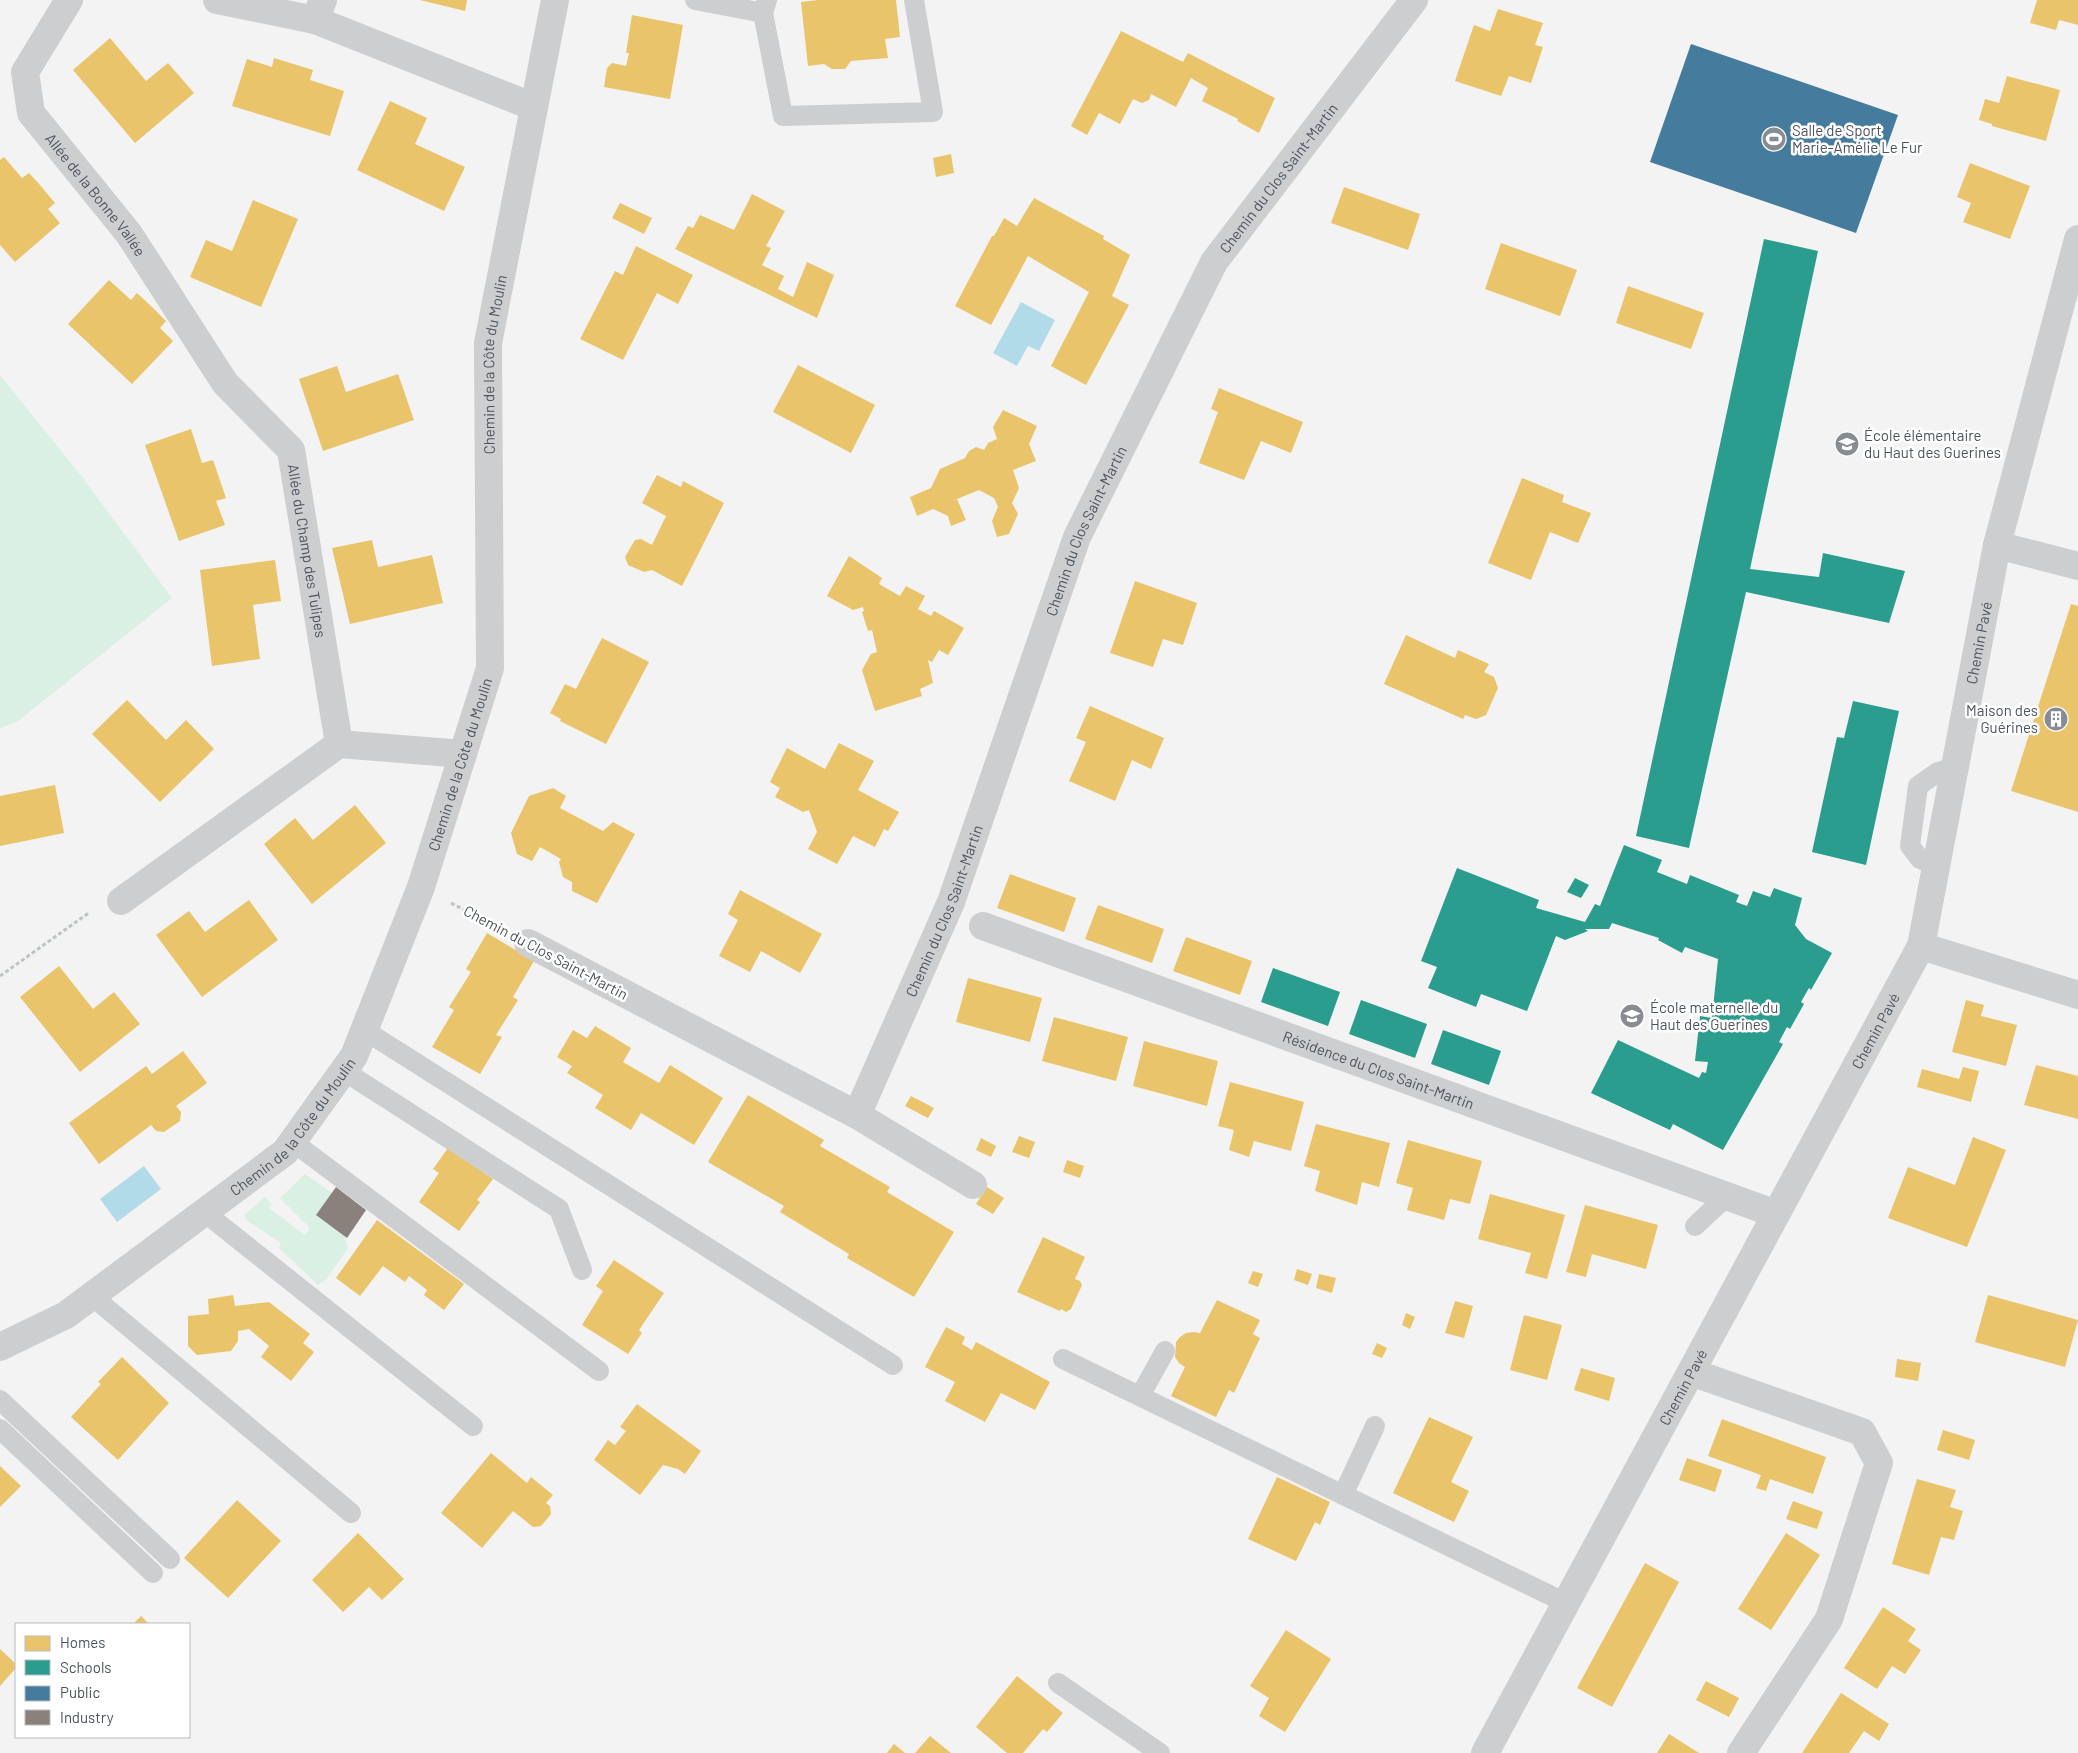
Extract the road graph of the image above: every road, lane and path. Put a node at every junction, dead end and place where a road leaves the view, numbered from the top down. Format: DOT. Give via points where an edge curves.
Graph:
graph roads {
  1 [pos="69,0"];
  2 [pos="217,0"];
  3 [pos="555,0"];
  4 [pos="696,0"];
  5 [pos="914,0"];
  6 [pos="1414,0"];
  7 [pos="765,6"];
  8 [pos="319,10"];
  9 [pos="534,107"];
  10 [pos="2078,238"];
  11 [pos="225,383"];
  12 [pos="1998,545"];
  13 [pos="2078,566"];
  14 [pos="339,744"];
  15 [pos="463,754"];
  16 [pos="421,887"];
  17 [pos="121,901"];
  18 [pos="983,926"];
  19 [pos="528,943"];
  20 [pos="1920,946"];
  21 [pos="0,976"];
  22 [pos="2078,995"];
  23 [pos="364,1030"];
  24 [pos="344,1072"];
  25 [pos="857,1115"];
  26 [pos="293,1142"];
  27 [pos="973,1185"];
  28 [pos="1727,1196"];
  29 [pos="204,1212"];
  30 [pos="1776,1214"];
  31 [pos="1695,1226"];
  32 [pos="582,1270"];
  33 [pos="92,1296"];
  34 [pos="0,1347"];
  35 [pos="1165,1351"];
  36 [pos="1063,1359"];
  37 [pos="893,1365"];
  38 [pos="599,1371"];
  39 [pos="1691,1372"];
  40 [pos="1140,1396"];
  41 [pos="0,1400"];
  42 [pos="473,1426"];
  43 [pos="1376,1426"];
  44 [pos="0,1429"];
  45 [pos="1343,1495"];
  46 [pos="351,1513"];
  47 [pos="170,1559"];
  48 [pos="153,1573"];
  49 [pos="1566,1603"];
  50 [pos="1058,1683"];
  51 [pos="1160,1753"];
  52 [pos="1485,1753"];
  53 [pos="1741,1753"];
  1 -- 11 [label="street, Allée de la Bonne Vallée" via="25,72 31,113 129,234"];
  2 -- 8 [label="street"];
  3 -- 9 [label="street, Chemin de la Côte du Moulin"];
  4 -- 7 [label="lane"];
  5 -- 7 [label="lane" via="933,112 783,116"];
  6 -- 25 [label="street, Chemin du Clos Saint-Martin" via="1214,262 1077,537 951,902"];
  8 -- 9 [label="street"];
  9 -- 15 [label="street, Chemin de la Côte du Moulin" via="488,342 490,668"];
  10 -- 12 [label="street, Chemin Pavé"];
  11 -- 14 [label="street, Allée du Champ des Tulipes" via="291,450"];
  12 -- 13 [label="street"];
  12 -- 20 [label="street, Chemin Pavé"];
  14 -- 15 [label="street"];
  14 -- 17 [label="street"];
  15 -- 16 [label="street, Chemin de la Côte du Moulin"];
  16 -- 19 [label="path, Chemin du Clos Saint-Martin"];
  16 -- 23 [label="street, Chemin de la Côte du Moulin"];
  17 -- 21 [label="path" via="94,909"];
  18 -- 28 [label="street, Résidence du Clos Saint-Martin"];
  19 -- 25 [label="street, Chemin du Clos Saint-Martin"];
  20 -- 22 [label="street"];
  20 -- 30 [label="street, Chemin Pavé"];
  23 -- 24 [label="street, Chemin de la Côte du Moulin"];
  23 -- 37 [label="lane"];
  24 -- 26 [label="street, Chemin de la Côte du Moulin"];
  24 -- 32 [label="lane" via="559,1208"];
  25 -- 27 [label="street, Chemin du Clos Saint-Martin"];
  26 -- 29 [label="street, Chemin de la Côte du Moulin" via="285,1152"];
  26 -- 38 [label="lane"];
  28 -- 30 [label="street, Résidence du Clos Saint-Martin"];
  28 -- 31 [label="lane"];
  29 -- 33 [label="street, Chemin de la Côte du Moulin"];
  29 -- 42 [label="lane"];
  30 -- 39 [label="street, Chemin Pavé"];
  33 -- 34 [label="street, Chemin de la Côte du Moulin" via="66,1315"];
  33 -- 46 [label="lane"];
  35 -- 40 [label="lane"];
  36 -- 40 [label="lane"];
  39 -- 49 [label="street, Chemin Pavé"];
  39 -- 53 [label="street" via="1862,1432 1879,1463 1829,1619"];
  40 -- 45 [label="lane"];
  41 -- 47 [label="lane"];
  43 -- 45 [label="lane"];
  44 -- 48 [label="lane"];
  45 -- 49 [label="lane"];
  49 -- 52 [label="street, Chemin Pavé"];
  50 -- 51 [label="lane"];
}
